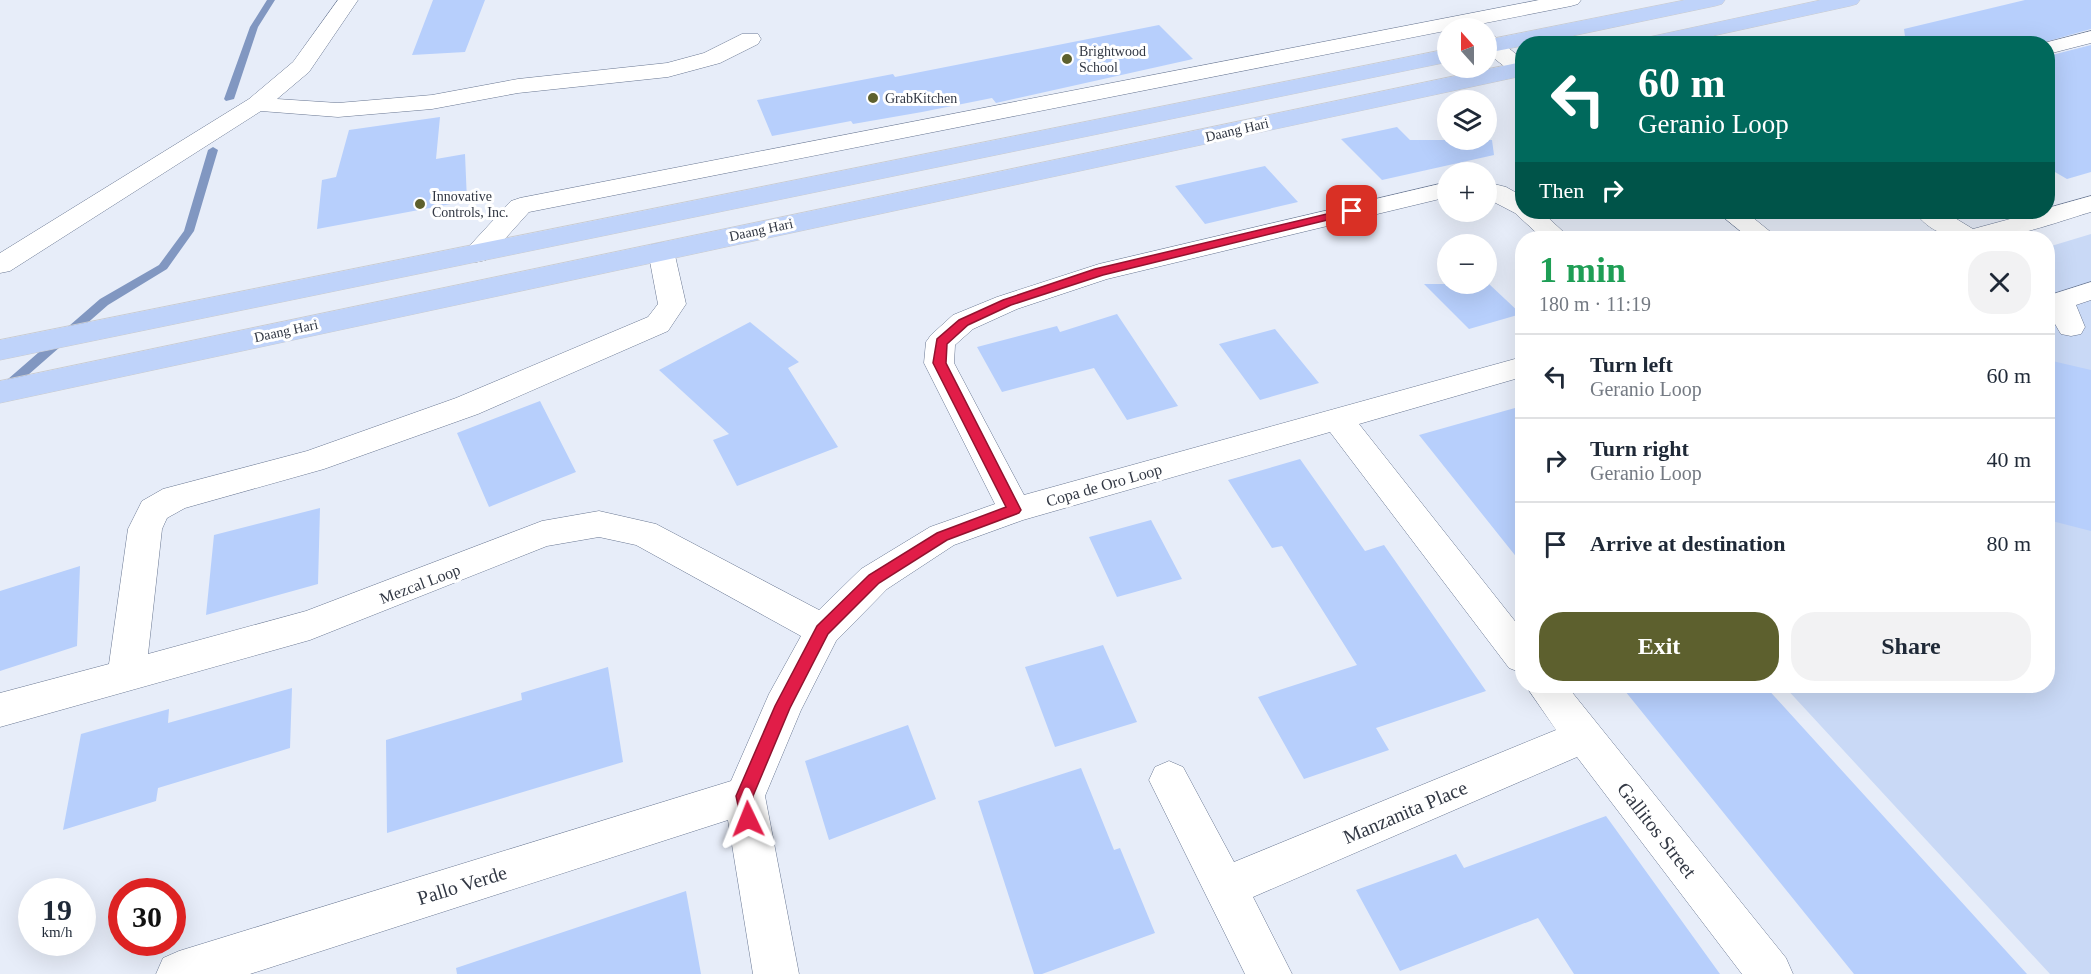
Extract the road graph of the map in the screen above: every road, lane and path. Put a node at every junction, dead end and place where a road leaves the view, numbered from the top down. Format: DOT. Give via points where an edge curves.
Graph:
graph roads {
  1 [pos="348,0"];
  2 [pos="1570,0"];
  3 [pos="1715,0"];
  4 [pos="1850,0"];
  5 [pos="1494,15"];
  6 [pos="1485,18"];
  7 [pos="1437,30"];
  8 [pos="1524,36"];
  9 [pos="1553,36"];
  10 [pos="1681,36"];
  11 [pos="2091,37"];
  12 [pos="750,39"];
  13 [pos="1515,42"];
  14 [pos="1497,43"];
  15 [pos="2055,45"];
  16 [pos="1497,51"];
  17 [pos="1437,57"];
  18 [pos="1515,64"];
  19 [pos="1515,70"];
  20 [pos="257,104"];
  21 [pos="1437,192"];
  22 [pos="1497,192"];
  23 [pos="1515,203"];
  24 [pos="2091,204"];
  25 [pos="2055,214"];
  26 [pos="1535,219"];
  27 [pos="1739,219"];
  28 [pos="1940,219"];
  29 [pos="2038,219"];
  30 [pos="1549,231"];
  31 [pos="1756,231"];
  32 [pos="1959,231"];
  33 [pos="1996,231"];
  34 [pos="661,251"];
  35 [pos="476,254"];
  36 [pos="0,265"];
  37 [pos="2091,291"];
  38 [pos="2070,328"];
  39 [pos="0,350"];
  40 [pos="1515,369"];
  41 [pos="0,393"];
  42 [pos="1338,420"];
  43 [pos="1014,510"];
  44 [pos="823,630"];
  45 [pos="1515,648"];
  46 [pos="126,676"];
  47 [pos="1550,693"];
  48 [pos="0,710"];
  49 [pos="1584,736"];
  50 [pos="1169,780"];
  51 [pos="745,796"];
  52 [pos="1226,887"];
  53 [pos="179,974"];
  54 [pos="776,974"];
  55 [pos="1269,974"];
  56 [pos="1770,974"];
  1 -- 20 [label="street" via="301,67"];
  2 -- 5 [label="street"];
  3 -- 9 [label="main road"];
  4 -- 10 [label="main road"];
  5 -- 6 [label="street"];
  5 -- 8 [label="street"];
  7 -- 35 [label="street" via="520,206"];
  11 -- 15 [label="street"];
  12 -- 20 [label="street" via="712,58 668,70 518,86 432,102 338,110"];
  13 -- 14 [label="main road"];
  16 -- 18 [label="street"];
  17 -- 35 [label="main road, Daang Hari"];
  19 -- 34 [label="main road, Daang Hari"];
  20 -- 36 [label="street"];
  21 -- 43 [label="street" via="1100,272 963,322 941,342 939,363"];
  22 -- 23 [label="street"];
  24 -- 25 [label="street"];
  26 -- 30 [label="street"];
  27 -- 31 [label="street"];
  28 -- 32 [label="street"];
  29 -- 33 [label="street"];
  34 -- 41 [label="main road, Daang Hari"];
  34 -- 46 [label="street" via="672,304 658,324 445,414 313,461 175,498 154,510 145,529"];
  35 -- 39 [label="main road, Daang Hari"];
  37 -- 38 [label="street" via="2060,301"];
  40 -- 42 [label="street, Copa de Oro Loop"];
  42 -- 43 [label="street, Copa de Oro Loop"];
  42 -- 45 [label="street"];
  43 -- 44 [label="street, Copa de Oro Loop" via="942,536 874,579"];
  44 -- 46 [label="street, Mezcal Loop" via="644,533 599,524 542,534 310,625"];
  44 -- 51 [label="street, Copa de Oro Loop" via="783,706"];
  46 -- 48 [label="street, Mezcal Loop"];
  47 -- 49 [label="street, Gallitos Street"];
  49 -- 52 [label="street, Manzanita Place"];
  49 -- 56 [label="street, Gallitos Street"];
  50 -- 52 [label="street"];
  51 -- 53 [label="street, Pallo Verde"];
  51 -- 54 [label="street"];
  52 -- 55 [label="street"];
}
